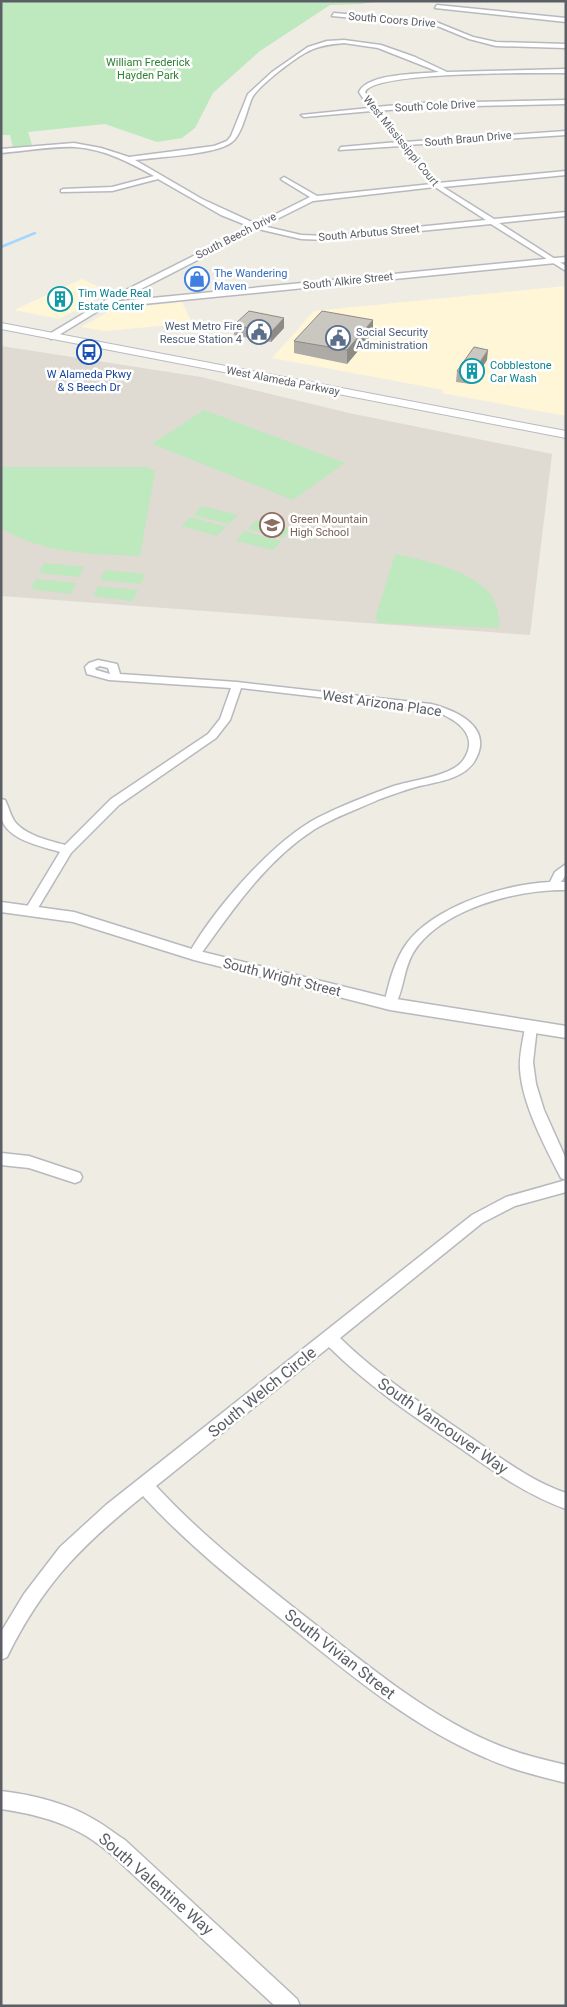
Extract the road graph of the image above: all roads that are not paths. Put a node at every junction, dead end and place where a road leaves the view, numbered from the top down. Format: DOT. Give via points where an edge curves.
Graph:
graph roads {
  1 [pos="437,7"];
  2 [pos="334,15"];
  3 [pos="566,20"];
  4 [pos="566,46"];
  5 [pos="566,71"];
  6 [pos="445,73"];
  7 [pos="566,102"];
  8 [pos="374,109"];
  9 [pos="304,115"];
  10 [pos="566,133"];
  11 [pos="402,144"];
  12 [pos="341,149"];
  13 [pos="1,151"];
  14 [pos="129,159"];
  15 [pos="566,173"];
  16 [pos="159,177"];
  17 [pos="284,179"];
  18 [pos="436,185"];
  19 [pos="63,191"];
  20 [pos="316,198"];
  21 [pos="566,214"];
  22 [pos="492,221"];
  23 [pos="255,226"];
  24 [pos="566,259"];
  25 [pos="553,260"];
  26 [pos="566,269"];
  27 [pos="101,306"];
  28 [pos="1,326"];
  29 [pos="51,336"];
  30 [pos="566,435"];
  31 [pos="116,677"];
  32 [pos="237,685"];
  33 [pos="1,804"];
  34 [pos="66,850"];
  35 [pos="566,868"];
  36 [pos="560,885"];
  37 [pos="1,907"];
  38 [pos="31,910"];
  39 [pos="194,955"];
  40 [pos="390,1004"];
  41 [pos="531,1027"];
  42 [pos="566,1032"];
  43 [pos="1,1159"];
  44 [pos="566,1174"];
  45 [pos="75,1177"];
  46 [pos="566,1186"];
  47 [pos="329,1337"];
  48 [pos="145,1486"];
  49 [pos="566,1501"];
  50 [pos="1,1651"];
  51 [pos="566,1774"];
  52 [pos="1,1800"];
  53 [pos="290,2006"];
  1 -- 3 [label="street"];
  2 -- 4 [label="street, South Coors Drive" via="436,24 481,41"];
  5 -- 6 [label="street"];
  6 -- 8 [label="street, West Mississippi Court" via="373,82 362,92"];
  6 -- 14 [label="street" via="383,46 343,43 317,46 305,51 253,92 237,132 229,142 210,149"];
  7 -- 8 [label="street, South Cole Drive"];
  8 -- 9 [label="street, South Cole Drive"];
  8 -- 11 [label="street, West Mississippi Court"];
  10 -- 11 [label="street, South Braun Drive"];
  11 -- 12 [label="street, South Braun Drive"];
  11 -- 18 [label="street, West Mississippi Court"];
  13 -- 14 [label="street, South Arbutus Street" via="80,145"];
  14 -- 16 [label="street, South Arbutus Street"];
  15 -- 18 [label="street, South Beech Drive"];
  16 -- 19 [label="street" via="108,189"];
  16 -- 23 [label="street, South Arbutus Street"];
  17 -- 20 [label="street"];
  18 -- 20 [label="street, South Beech Drive"];
  18 -- 22 [label="street, West Mississippi Court"];
  20 -- 23 [label="street, South Beech Drive"];
  21 -- 22 [label="street, South Arbutus Street"];
  22 -- 23 [label="street, South Arbutus Street" via="316,238"];
  22 -- 25 [label="street, West Mississippi Court"];
  23 -- 27 [label="street, South Beech Drive"];
  24 -- 25 [label="street, South Alkire Street"];
  25 -- 26 [label="street, West Mississippi Court"];
  25 -- 27 [label="street, South Alkire Street"];
  27 -- 29 [label="street, South Beech Drive"];
  28 -- 29 [label="main road, West Alameda Parkway"];
  29 -- 30 [label="main road, West Alameda Parkway"];
  31 -- 32 [label="street, West Arizona Place"];
  32 -- 34 [label="street" via="225,720 212,736 115,802"];
  32 -- 39 [label="street, West Arizona Place" via="445,710 468,725 475,747 468,762 460,769 342,811 297,837 232,900"];
  33 -- 34 [label="street" via="5,816 20,835"];
  34 -- 38 [label="street"];
  35 -- 36 [label="street" via="559,874"];
  36 -- 40 [label="street" via="485,898 436,923 412,946 396,978"];
  37 -- 38 [label="street, South Wright Street"];
  38 -- 39 [label="street, South Wright Street" via="74,917"];
  39 -- 40 [label="street, South Wright Street"];
  40 -- 41 [label="street, South Wright Street"];
  41 -- 42 [label="street, South Wright Street"];
  41 -- 44 [label="street" via="527,1075"];
  43 -- 45 [label="street" via="29,1162"];
  46 -- 47 [label="street, South Welch Circle" via="510,1201 488,1212"];
  47 -- 48 [label="street, South Welch Circle"];
  47 -- 49 [label="street, South Vancouver Way" via="362,1370 402,1399 539,1490"];
  48 -- 50 [label="street, South Welch Circle" via="66,1553 21,1613"];
  48 -- 51 [label="street, South Vivian Street" via="173,1518 217,1558 397,1698 433,1722 488,1751 513,1761"];
  52 -- 53 [label="street, South Valentine Way" via="57,1812 88,1826 118,1847"];
}
